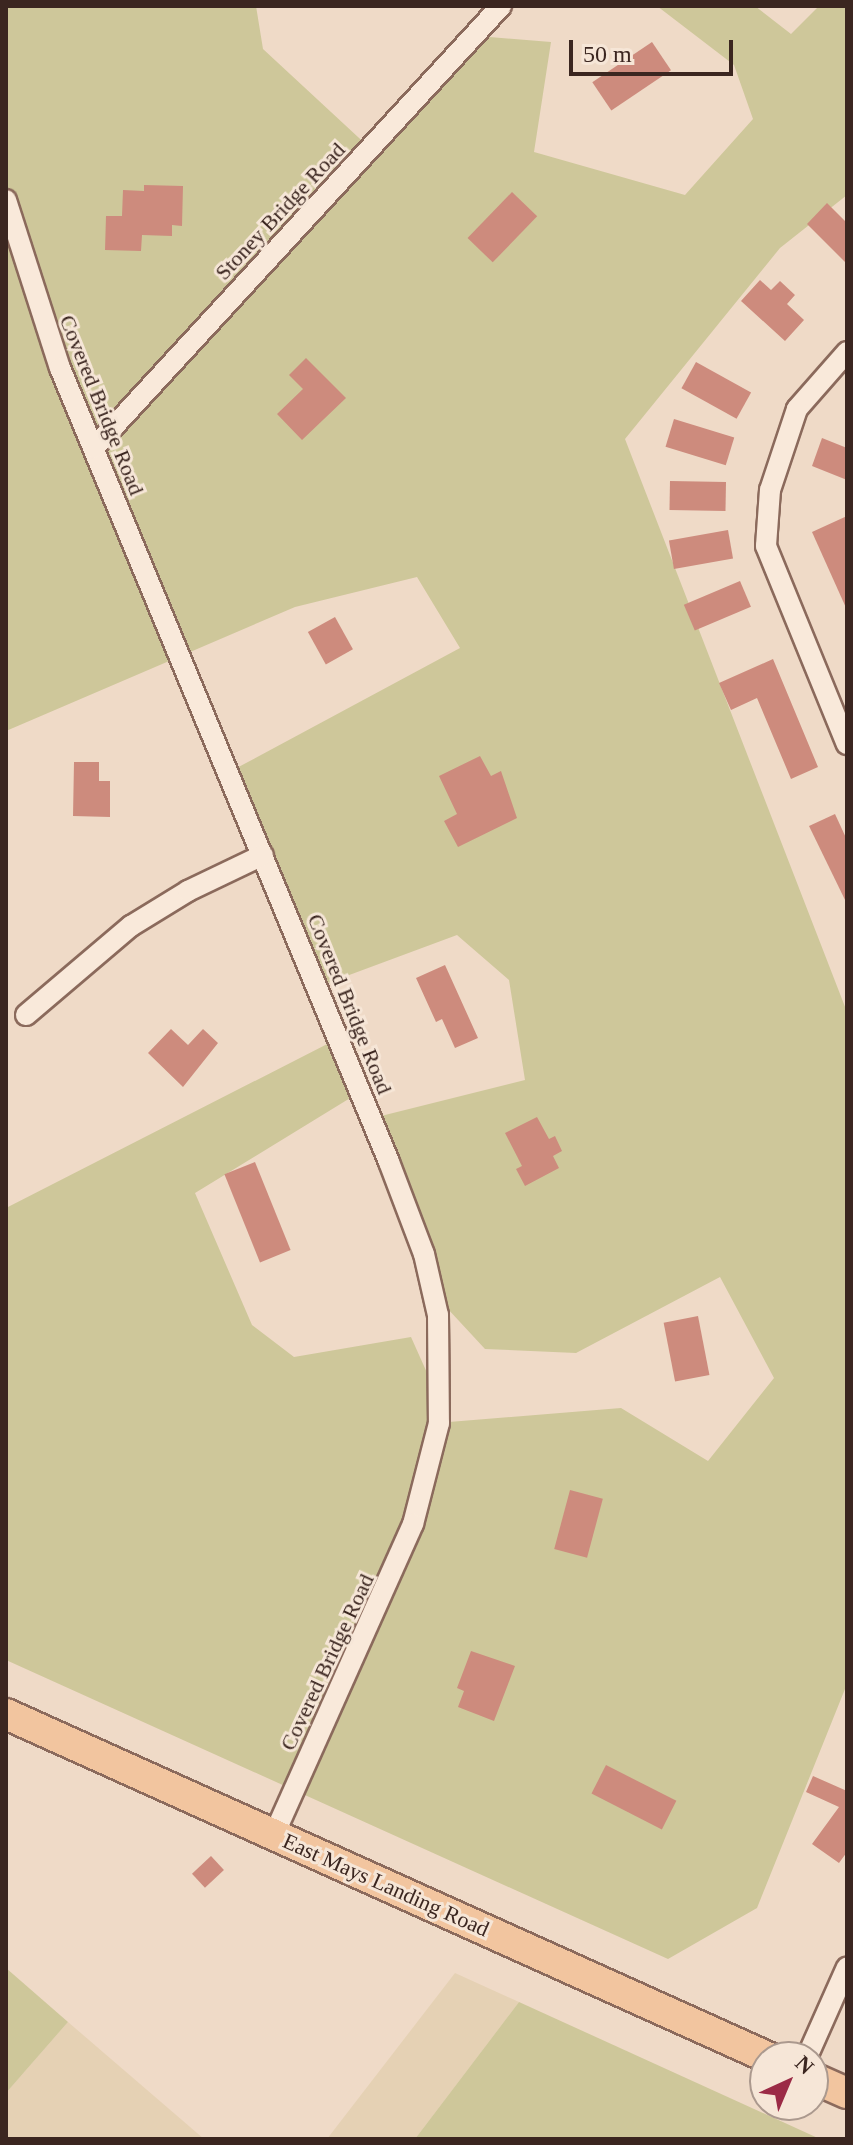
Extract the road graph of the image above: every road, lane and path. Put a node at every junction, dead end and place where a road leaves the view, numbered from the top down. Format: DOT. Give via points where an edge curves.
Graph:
graph roads {
  1 [pos="501,6"];
  2 [pos="6,200"];
  3 [pos="847,352"];
  4 [pos="94,448"];
  5 [pos="847,744"];
  6 [pos="263,855"];
  7 [pos="26,1015"];
  8 [pos="6,1714"];
  9 [pos="274,1835"];
  10 [pos="847,1967"];
  11 [pos="814,2041"];
  12 [pos="749,2049"];
  1 -- 4 [label="street, Stoney Bridge Road"];
  2 -- 4 [label="street, Covered Bridge Road" via="39,312"];
  3 -- 5 [label="street" via="797,409 770,490 766,546"];
  4 -- 6 [label="street, Covered Bridge Road"];
  6 -- 7 [label="street" via="131,926"];
  6 -- 9 [label="street, Covered Bridge Road" via="424,1254 440,1353 439,1423 401,1557"];
  8 -- 9 [label="main road, East Mays Landing Road"];
  9 -- 12 [label="main road, East Mays Landing Road"];
  10 -- 11 [label="street"];
}
